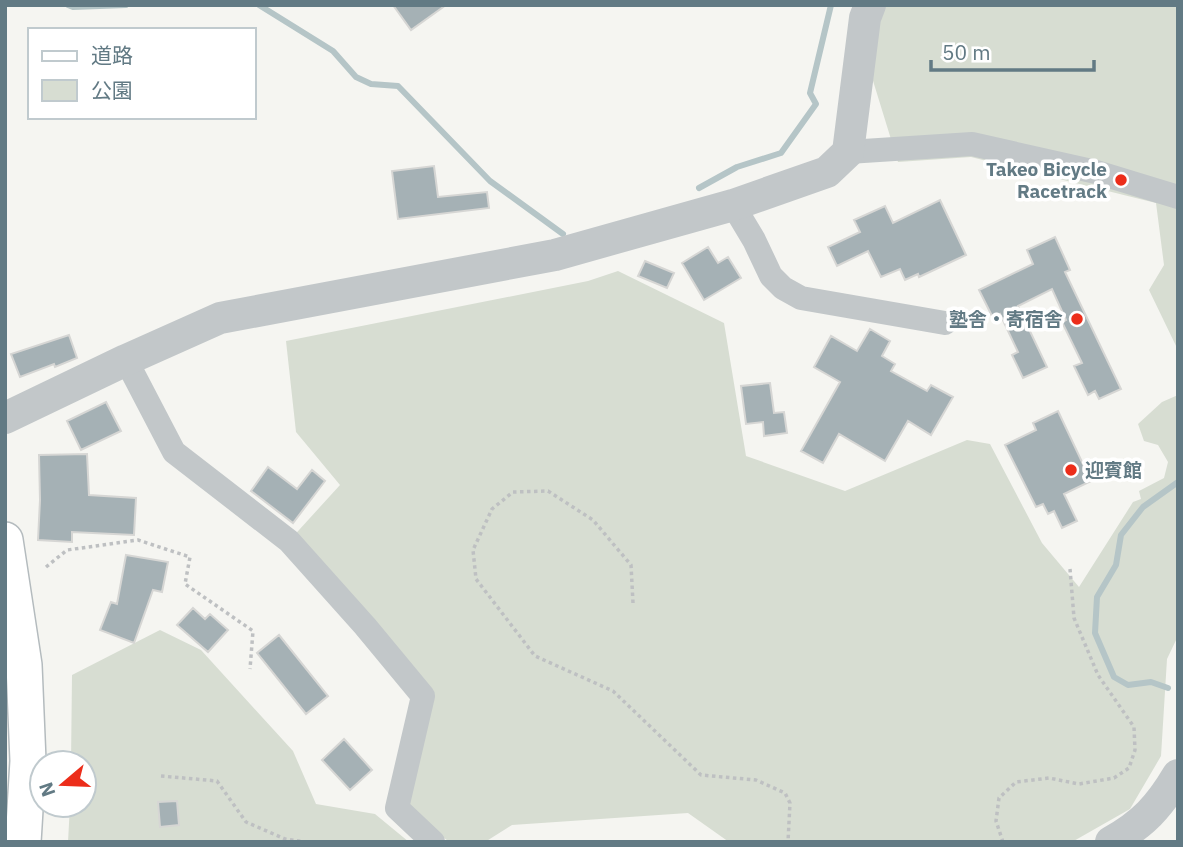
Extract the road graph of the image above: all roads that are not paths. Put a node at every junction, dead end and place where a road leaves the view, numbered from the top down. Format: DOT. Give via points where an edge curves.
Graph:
graph roads {
  1 [pos="870,5"];
  2 [pos="848,152"];
  3 [pos="1178,197"];
  4 [pos="733,205"];
  5 [pos="945,323"];
  6 [pos="126,360"];
  7 [pos="5,418"];
  8 [pos="5,540"];
  9 [pos="1178,775"];
  10 [pos="23,842"];
  11 [pos="433,842"];
  12 [pos="1111,842"];
  1 -- 2 [label="street"];
  2 -- 3 [label="street" via="972,145 1096,172"];
  2 -- 4 [label="street" via="827,172"];
  4 -- 5 [label="street" via="771,276 792,293"];
  4 -- 6 [label="street" via="555,255 220,318"];
  6 -- 7 [label="street"];
  6 -- 11 [label="street" via="174,453 289,541 423,696 397,808"];
  8 -- 10 [label="main road" via="24,665 28,761"];
  9 -- 12 [label="street" via="1163,800 1133,829"];
}
